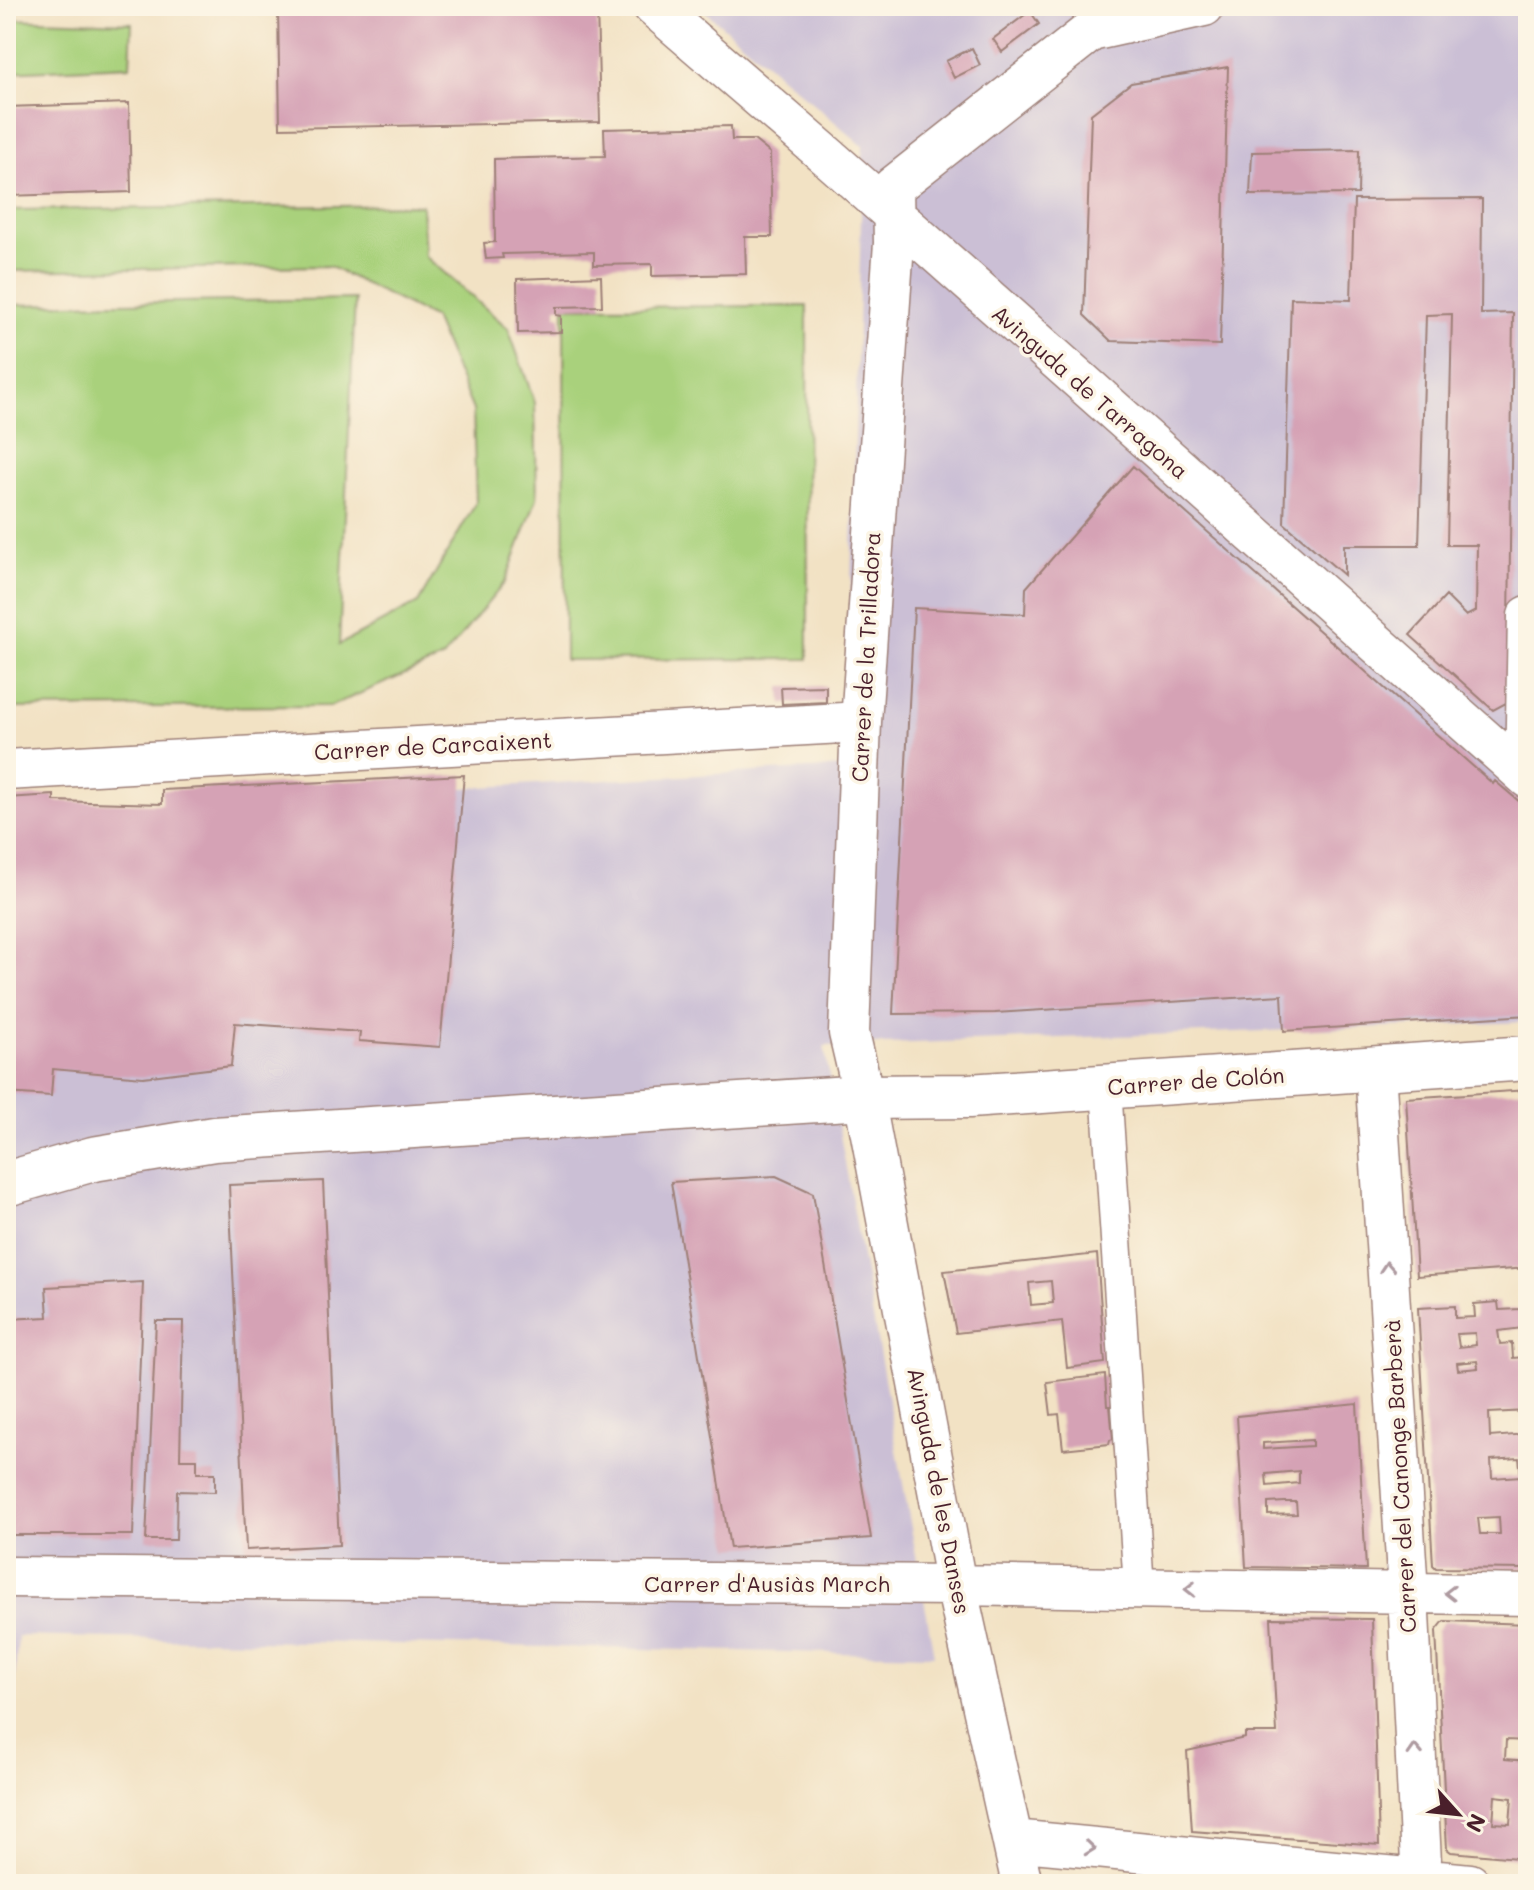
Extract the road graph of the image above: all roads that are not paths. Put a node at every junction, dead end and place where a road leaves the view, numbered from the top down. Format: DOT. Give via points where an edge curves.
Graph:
graph roads {
  1 [pos="653,6"];
  2 [pos="1203,6"];
  3 [pos="894,215"];
  4 [pos="1528,616"];
  5 [pos="861,722"];
  6 [pos="6,770"];
  7 [pos="1526,776"];
  8 [pos="1528,1058"];
  9 [pos="1375,1069"];
  10 [pos="1106,1087"];
  11 [pos="864,1097"];
  12 [pos="6,1184"];
  13 [pos="6,1577"];
  14 [pos="956,1585"];
  15 [pos="1139,1588"];
  16 [pos="1408,1592"];
  17 [pos="1528,1595"];
  18 [pos="1013,1840"];
  19 [pos="1422,1882"];
  20 [pos="1022,1884"];
  21 [pos="1470,1884"];
  1 -- 3 [label="street, Avinguda de Tarragona"];
  2 -- 3 [label="street, Carrer de la Trilladora" via="1091,31 893,187"];
  3 -- 5 [label="street, Carrer de la Trilladora"];
  3 -- 7 [label="street, Avinguda de Tarragona"];
  4 -- 7 [label="street"];
  5 -- 6 [label="street, Carrer de Carcaixent"];
  5 -- 11 [label="street, Carrer de la Trilladora" via="849,1033"];
  8 -- 9 [label="street, Carrer de Colón"];
  9 -- 10 [label="street, Carrer de Colón"];
  16 -- 9 [label="street, Carrer del Canonge Barberà, one-way"];
  10 -- 11 [label="street, Carrer de Colón"];
  10 -- 15 [label="street"];
  11 -- 12 [label="street, Carrer de Colón" via="214,1139 93,1159"];
  11 -- 14 [label="street, Avinguda de les Danses"];
  13 -- 14 [label="street, Carrer d'Ausiàs March"];
  14 -- 15 [label="street, Carrer d'Ausiàs March"];
  14 -- 18 [label="street, Avinguda de les Danses"];
  16 -- 15 [label="street, Carrer d'Ausiàs March, one-way"];
  17 -- 16 [label="street, Carrer d'Ausiàs March, one-way"];
  19 -- 16 [label="street, Carrer del Canonge Barberà, one-way"];
  18 -- 19 [label="street, one-way"];
  18 -- 20 [label="street, Avinguda de les Danses"];
  19 -- 21 [label="street"];
}
